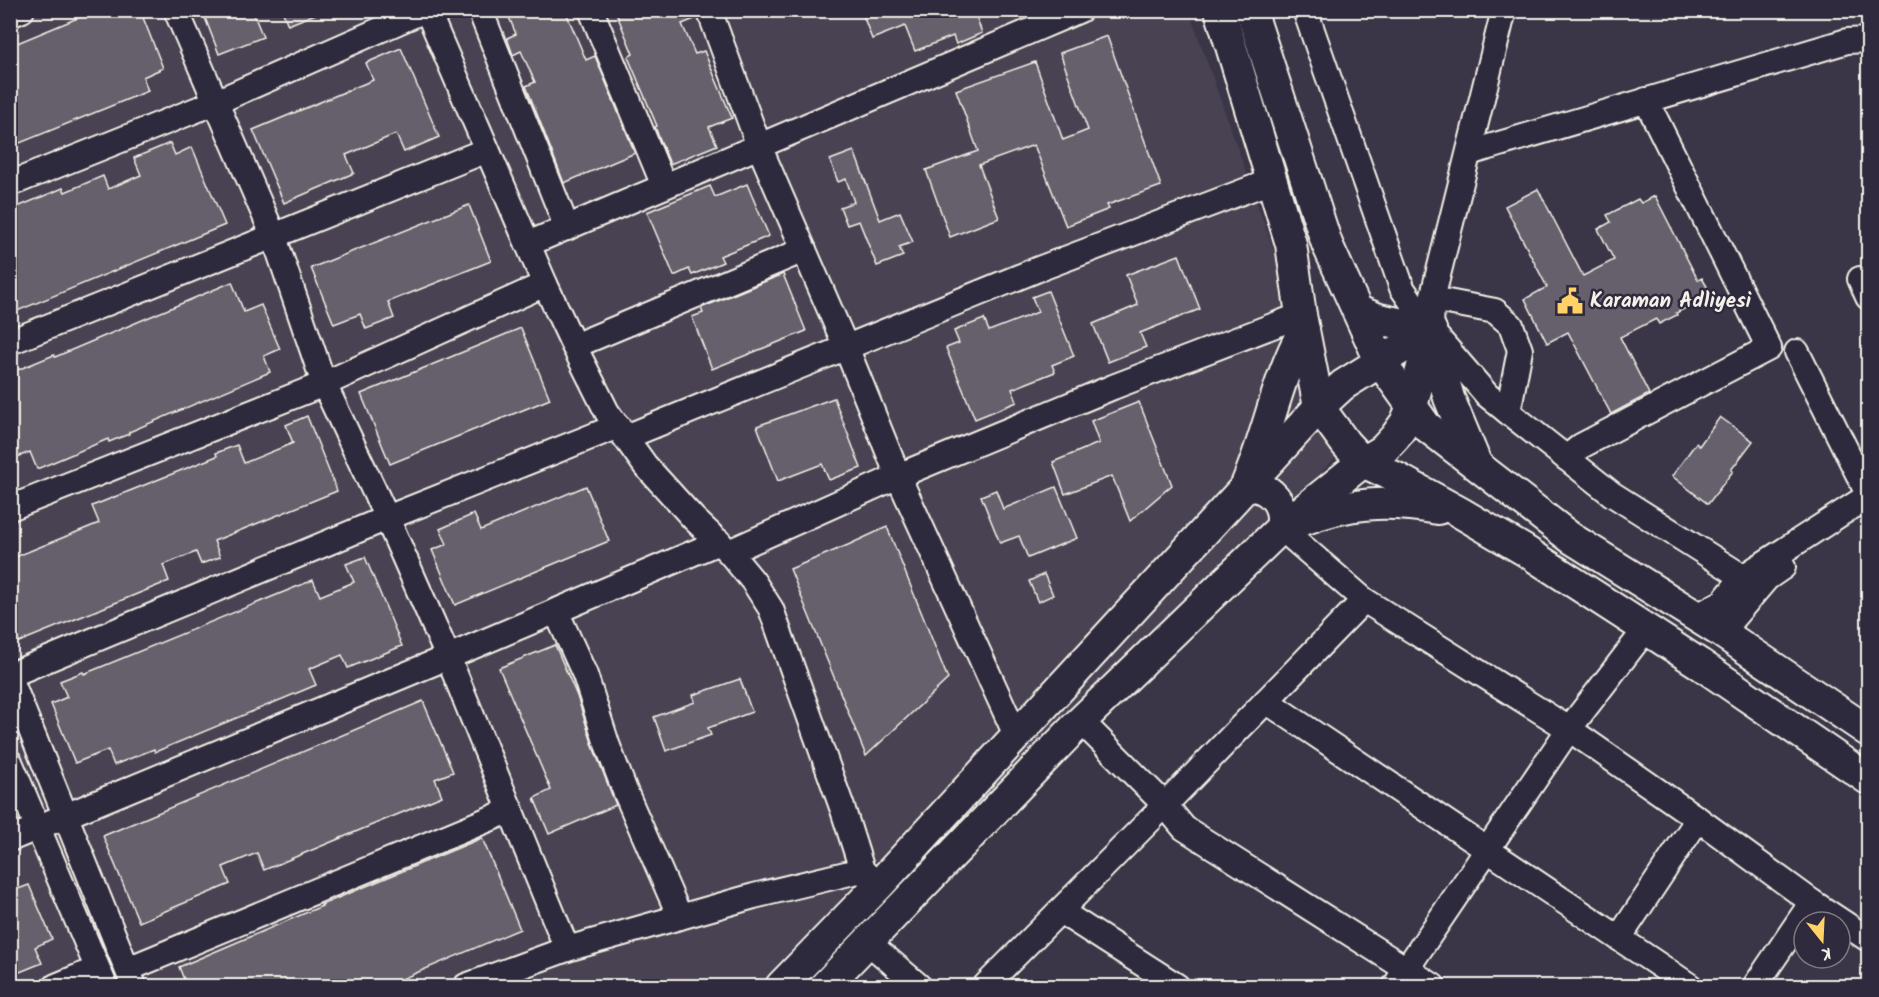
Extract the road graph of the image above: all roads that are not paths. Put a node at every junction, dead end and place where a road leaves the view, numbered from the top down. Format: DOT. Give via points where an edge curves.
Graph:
graph roads {
  1 [pos="22,10"];
  2 [pos="176,10"];
  3 [pos="426,10"];
  4 [pos="480,10"];
  5 [pos="591,10"];
  6 [pos="709,10"];
  7 [pos="1080,10"];
  8 [pos="1220,10"];
  9 [pos="1251,10"];
  10 [pos="1305,10"];
  11 [pos="1504,10"];
  12 [pos="10,15"];
  13 [pos="1869,39"];
  14 [pos="1646,100"];
  15 [pos="216,102"];
  16 [pos="759,146"];
  17 [pos="487,150"];
  18 [pos="1469,153"];
  19 [pos="1271,181"];
  20 [pos="10,184"];
  21 [pos="664,186"];
  22 [pos="567,228"];
  23 [pos="274,237"];
  24 [pos="528,244"];
  25 [pos="804,250"];
  26 [pos="545,284"];
  27 [pos="1432,299"];
  28 [pos="1358,311"];
  29 [pos="1302,323"];
  30 [pos="1431,330"];
  31 [pos="10,342"];
  32 [pos="574,346"];
  33 [pos="846,347"];
  34 [pos="1797,352"];
  35 [pos="1381,363"];
  36 [pos="324,384"];
  37 [pos="1319,407"];
  38 [pos="1412,407"];
  39 [pos="1508,412"];
  40 [pos="622,432"];
  41 [pos="1566,458"];
  42 [pos="1363,462"];
  43 [pos="1477,467"];
  44 [pos="898,476"];
  45 [pos="1246,485"];
  46 [pos="1869,495"];
  47 [pos="10,508"];
  48 [pos="1869,508"];
  49 [pos="1461,513"];
  50 [pos="387,518"];
  51 [pos="1281,528"];
  52 [pos="724,547"];
  53 [pos="1743,577"];
  54 [pos="1364,600"];
  55 [pos="556,611"];
  56 [pos="1709,624"];
  57 [pos="1646,629"];
  58 [pos="448,657"];
  59 [pos="10,676"];
  60 [pos="1266,701"];
  61 [pos="1081,721"];
  62 [pos="1569,729"];
  63 [pos="1869,731"];
  64 [pos="1016,735"];
  65 [pos="10,762"];
  66 [pos="1869,779"];
  67 [pos="1165,805"];
  68 [pos="511,810"];
  69 [pos="66,814"];
  70 [pos="1698,819"];
  71 [pos="38,828"];
  72 [pos="10,838"];
  73 [pos="1488,849"];
  74 [pos="870,878"];
  75 [pos="1812,902"];
  76 [pos="1060,911"];
  77 [pos="680,917"];
  78 [pos="1619,938"];
  79 [pos="1869,939"];
  80 [pos="869,943"];
  81 [pos="567,949"];
  82 [pos="101,978"];
  83 [pos="131,978"];
  84 [pos="1401,978"];
  85 [pos="56,987"];
  86 [pos="466,987"];
  87 [pos="781,987"];
  88 [pos="825,987"];
  89 [pos="919,987"];
  90 [pos="985,987"];
  91 [pos="1177,987"];
  92 [pos="1433,987"];
  93 [pos="1690,987"];
  94 [pos="1755,987"];
  1 -- 12 [label="street"];
  2 -- 15 [label="street"];
  3 -- 15 [label="street"];
  3 -- 17 [label="street"];
  4 -- 22 [label="street"];
  5 -- 21 [label="street"];
  6 -- 16 [label="street"];
  7 -- 16 [label="street"];
  8 -- 19 [label="main road"];
  9 -- 28 [label="main road" via="1328,244"];
  10 -- 30 [label="street" via="1402,288"];
  11 -- 18 [label="street"];
  13 -- 14 [label="street" via="1847,41"];
  14 -- 18 [label="street"];
  14 -- 41 [label="street" via="1769,348 1581,446"];
  15 -- 20 [label="street"];
  15 -- 23 [label="street"];
  16 -- 21 [label="street"];
  16 -- 25 [label="street"];
  17 -- 23 [label="street"];
  17 -- 24 [label="street"];
  18 -- 27 [label="street"];
  19 -- 29 [label="main road" via="1291,244"];
  19 -- 33 [label="street"];
  21 -- 22 [label="street"];
  22 -- 24 [label="street"];
  23 -- 31 [label="street"];
  23 -- 36 [label="street"];
  24 -- 26 [label="street"];
  25 -- 32 [label="street"];
  25 -- 33 [label="street"];
  26 -- 32 [label="street"];
  26 -- 36 [label="street"];
  27 -- 30 [label="street"];
  27 -- 39 [label="street" via="1495,311 1511,325 1520,350"];
  28 -- 30 [label="main road"];
  28 -- 35 [label="main road"];
  29 -- 37 [label="main road"];
  29 -- 44 [label="street" via="1113,387"];
  29 -- 45 [label="main road"];
  30 -- 35 [label="main road"];
  30 -- 38 [label="main road"];
  30 -- 39 [label="street" via="1487,395"];
  30 -- 43 [label="main road" via="1449,398"];
  32 -- 40 [label="street" via="607,412"];
  33 -- 40 [label="street"];
  33 -- 44 [label="street"];
  34 -- 46 [label="street"];
  35 -- 37 [label="main road" via="1343,385"];
  35 -- 38 [label="main road"];
  36 -- 47 [label="street"];
  36 -- 50 [label="street"];
  37 -- 42 [label="main road"];
  37 -- 45 [label="main road"];
  38 -- 42 [label="main road" via="1395,437"];
  38 -- 43 [label="main road" via="1426,426"];
  39 -- 41 [label="street"];
  40 -- 50 [label="street"];
  40 -- 52 [label="street" via="645,465"];
  41 -- 53 [label="street" via="1612,494"];
  42 -- 49 [label="main road"];
  42 -- 51 [label="main road"];
  43 -- 56 [label="main road" via="1571,538"];
  44 -- 52 [label="street"];
  44 -- 64 [label="street"];
  45 -- 51 [label="main road" via="1267,490 1277,500 1282,513"];
  45 -- 64 [label="main road"];
  46 -- 53 [label="street"];
  48 -- 56 [label="street" via="1767,578"];
  49 -- 51 [label="main road" via="1370,503 1320,513"];
  49 -- 57 [label="main road"];
  50 -- 58 [label="street"];
  50 -- 59 [label="street"];
  51 -- 54 [label="street"];
  51 -- 61 [label="main road"];
  52 -- 55 [label="street"];
  52 -- 74 [label="street" via="771,609"];
  53 -- 56 [label="street"];
  54 -- 60 [label="street"];
  54 -- 62 [label="street"];
  55 -- 58 [label="street"];
  55 -- 77 [label="street" via="585,675 625,792"];
  56 -- 63 [label="main road"];
  57 -- 62 [label="street"];
  57 -- 66 [label="main road"];
  58 -- 68 [label="street"];
  58 -- 69 [label="street"];
  59 -- 69 [label="street"];
  60 -- 67 [label="street"];
  60 -- 73 [label="street"];
  61 -- 67 [label="street"];
  61 -- 80 [label="main road"];
  62 -- 70 [label="street"];
  62 -- 73 [label="street"];
  64 -- 74 [label="main road"];
  65 -- 71 [label="street"];
  67 -- 76 [label="street"];
  67 -- 84 [label="street" via="1184,828"];
  68 -- 81 [label="street"];
  68 -- 83 [label="street"];
  69 -- 71 [label="street"];
  69 -- 83 [label="street"];
  70 -- 75 [label="street"];
  70 -- 78 [label="street"];
  71 -- 72 [label="street"];
  71 -- 82 [label="street"];
  73 -- 78 [label="street"];
  73 -- 84 [label="street"];
  74 -- 77 [label="street" via="754,896"];
  74 -- 87 [label="main road"];
  75 -- 79 [label="street"];
  75 -- 94 [label="street"];
  76 -- 90 [label="street"];
  76 -- 91 [label="street"];
  77 -- 81 [label="street"];
  78 -- 93 [label="street"];
  80 -- 88 [label="main road"];
  80 -- 89 [label="street"];
  81 -- 86 [label="street"];
  82 -- 85 [label="street"];
  84 -- 92 [label="street"];
}
